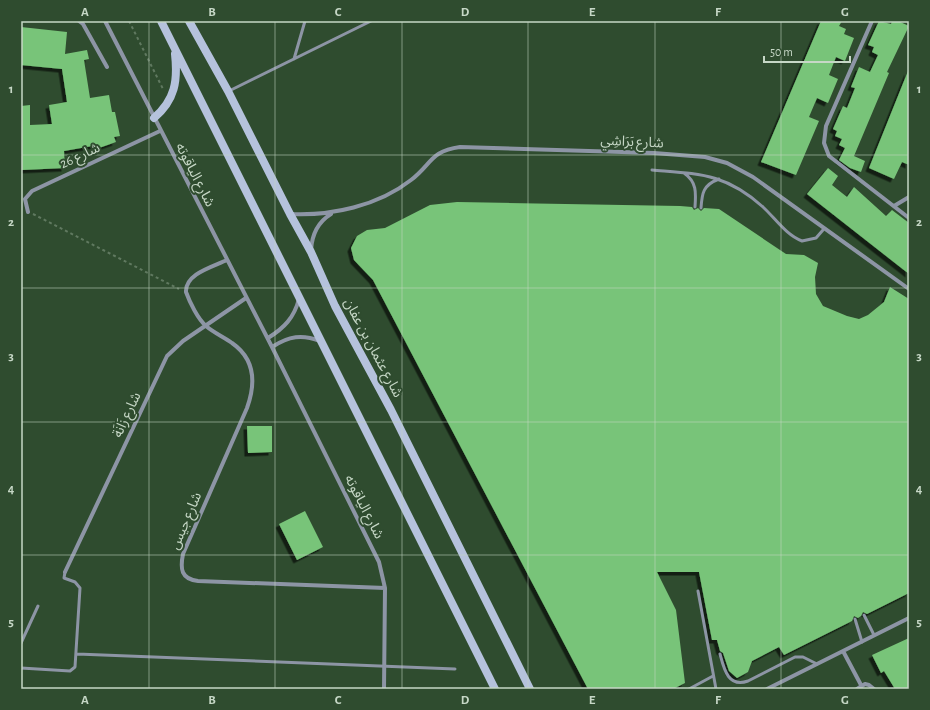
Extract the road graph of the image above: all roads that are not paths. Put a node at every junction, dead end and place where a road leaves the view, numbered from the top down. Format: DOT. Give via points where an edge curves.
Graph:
graph roads {
  1 [pos="79,21"];
  2 [pos="105,21"];
  3 [pos="161,21"];
  4 [pos="189,21"];
  5 [pos="305,21"];
  6 [pos="371,21"];
  7 [pos="872,21"];
  8 [pos="174,48"];
  9 [pos="294,59"];
  10 [pos="108,67"];
  11 [pos="228,92"];
  12 [pos="154,118"];
  13 [pos="160,131"];
  14 [pos="652,170"];
  15 [pos="684,173"];
  16 [pos="719,179"];
  17 [pos="909,197"];
  18 [pos="894,206"];
  19 [pos="695,207"];
  20 [pos="701,208"];
  21 [pos="28,212"];
  22 [pos="333,213"];
  23 [pos="290,214"];
  24 [pos="908,216"];
  25 [pos="823,230"];
  26 [pos="311,252"];
  27 [pos="227,260"];
  28 [pos="909,289"];
  29 [pos="299,297"];
  30 [pos="246,298"];
  31 [pos="205,326"];
  32 [pos="268,338"];
  33 [pos="321,341"];
  34 [pos="272,347"];
  35 [pos="65,572"];
  36 [pos="385,588"];
  37 [pos="698,591"];
  38 [pos="38,606"];
  39 [pos="864,615"];
  40 [pos="909,618"];
  41 [pos="855,619"];
  42 [pos="874,636"];
  43 [pos="862,642"];
  44 [pos="21,643"];
  45 [pos="843,651"];
  46 [pos="77,654"];
  47 [pos="720,654"];
  48 [pos="817,664"];
  49 [pos="385,666"];
  50 [pos="21,668"];
  51 [pos="455,669"];
  52 [pos="713,676"];
  53 [pos="860,685"];
  54 [pos="494,688"];
  55 [pos="384,689"];
  56 [pos="530,689"];
  57 [pos="689,689"];
  58 [pos="716,689"];
  59 [pos="767,689"];
  60 [pos="857,689"];
  61 [pos="874,689"];
  1 -- 10 [label="street"];
  2 -- 12 [label="street, شارع الياقوته"];
  3 -- 8 [label="main road"];
  4 -- 11 [label="main road, شارع عثمان بن عفان"];
  5 -- 9 [label="lane"];
  6 -- 9 [label="lane"];
  7 -- 18 [label="street" via="826,126 824,143 829,156"];
  8 -- 12 [label="main road" via="177,78 174,92 169,102"];
  8 -- 29 [label="main road"];
  9 -- 11 [label="lane"];
  11 -- 23 [label="main road, شارع عثمان بن عفان"];
  12 -- 13 [label="street, شارع الياقوته"];
  13 -- 21 [label="street, شارع 26" via="32,191 26,199"];
  13 -- 27 [label="street, شارع الياقوته"];
  14 -- 15 [label="lane"];
  15 -- 16 [label="lane"];
  15 -- 19 [label="lane" via="692,179 696,188"];
  16 -- 20 [label="lane" via="704,188"];
  16 -- 25 [label="lane" via="750,197 797,239 808,241 816,238"];
  17 -- 18 [label="street"];
  18 -- 24 [label="street"];
  22 -- 23 [label="street, شارع بَرَاشِي"];
  22 -- 25 [label="street, شارع بَرَاشِي" via="375,200 402,187 420,173 437,154 447,149 522,148 654,153 716,160 753,177"];
  22 -- 26 [label="street, شارع بَرَاشِي" via="319,224"];
  23 -- 26 [label="main road, شارع عثمان بن عفان"];
  25 -- 28 [label="street, شارع بَرَاشِي"];
  26 -- 56 [label="main road, شارع عثمان بن عفان" via="335,306 391,410"];
  27 -- 30 [label="street, شارع الياقوته"];
  27 -- 31 [label="street" via="191,278 185,286"];
  29 -- 32 [label="street" via="291,319 285,327"];
  29 -- 33 [label="main road"];
  30 -- 31 [label="street, شارع زَانَة"];
  30 -- 32 [label="street, شارع الياقوته"];
  31 -- 35 [label="street, شارع زَانَة" via="166,356"];
  31 -- 36 [label="street, شارع جيس" via="242,352 250,363 253,388 247,408 182,554 182,573 187,578 198,581"];
  32 -- 34 [label="street, شارع الياقوته"];
  33 -- 34 [label="street" via="300,336 289,338"];
  33 -- 54 [label="main road"];
  34 -- 36 [label="street, شارع الياقوته" via="379,562"];
  35 -- 46 [label="lane" via="64,578 75,582 80,588"];
  36 -- 49 [label="street, شارع الياقوته"];
  37 -- 52 [label="lane"];
  38 -- 44 [label="lane"];
  39 -- 42 [label="lane"];
  40 -- 42 [label="street"];
  41 -- 43 [label="lane"];
  42 -- 43 [label="street"];
  43 -- 45 [label="street"];
  45 -- 48 [label="street"];
  45 -- 53 [label="street"];
  46 -- 49 [label="lane"];
  46 -- 50 [label="lane" via="75,667 70,671"];
  47 -- 48 [label="lane" via="726,675 732,681 740,683 791,658 803,657"];
  48 -- 59 [label="street"];
  49 -- 51 [label="lane"];
  49 -- 55 [label="street, شارع الياقوته"];
  52 -- 57 [label="lane"];
  52 -- 58 [label="lane"];
  53 -- 60 [label="street"];
  53 -- 61 [label="street" via="869,685"];
}
